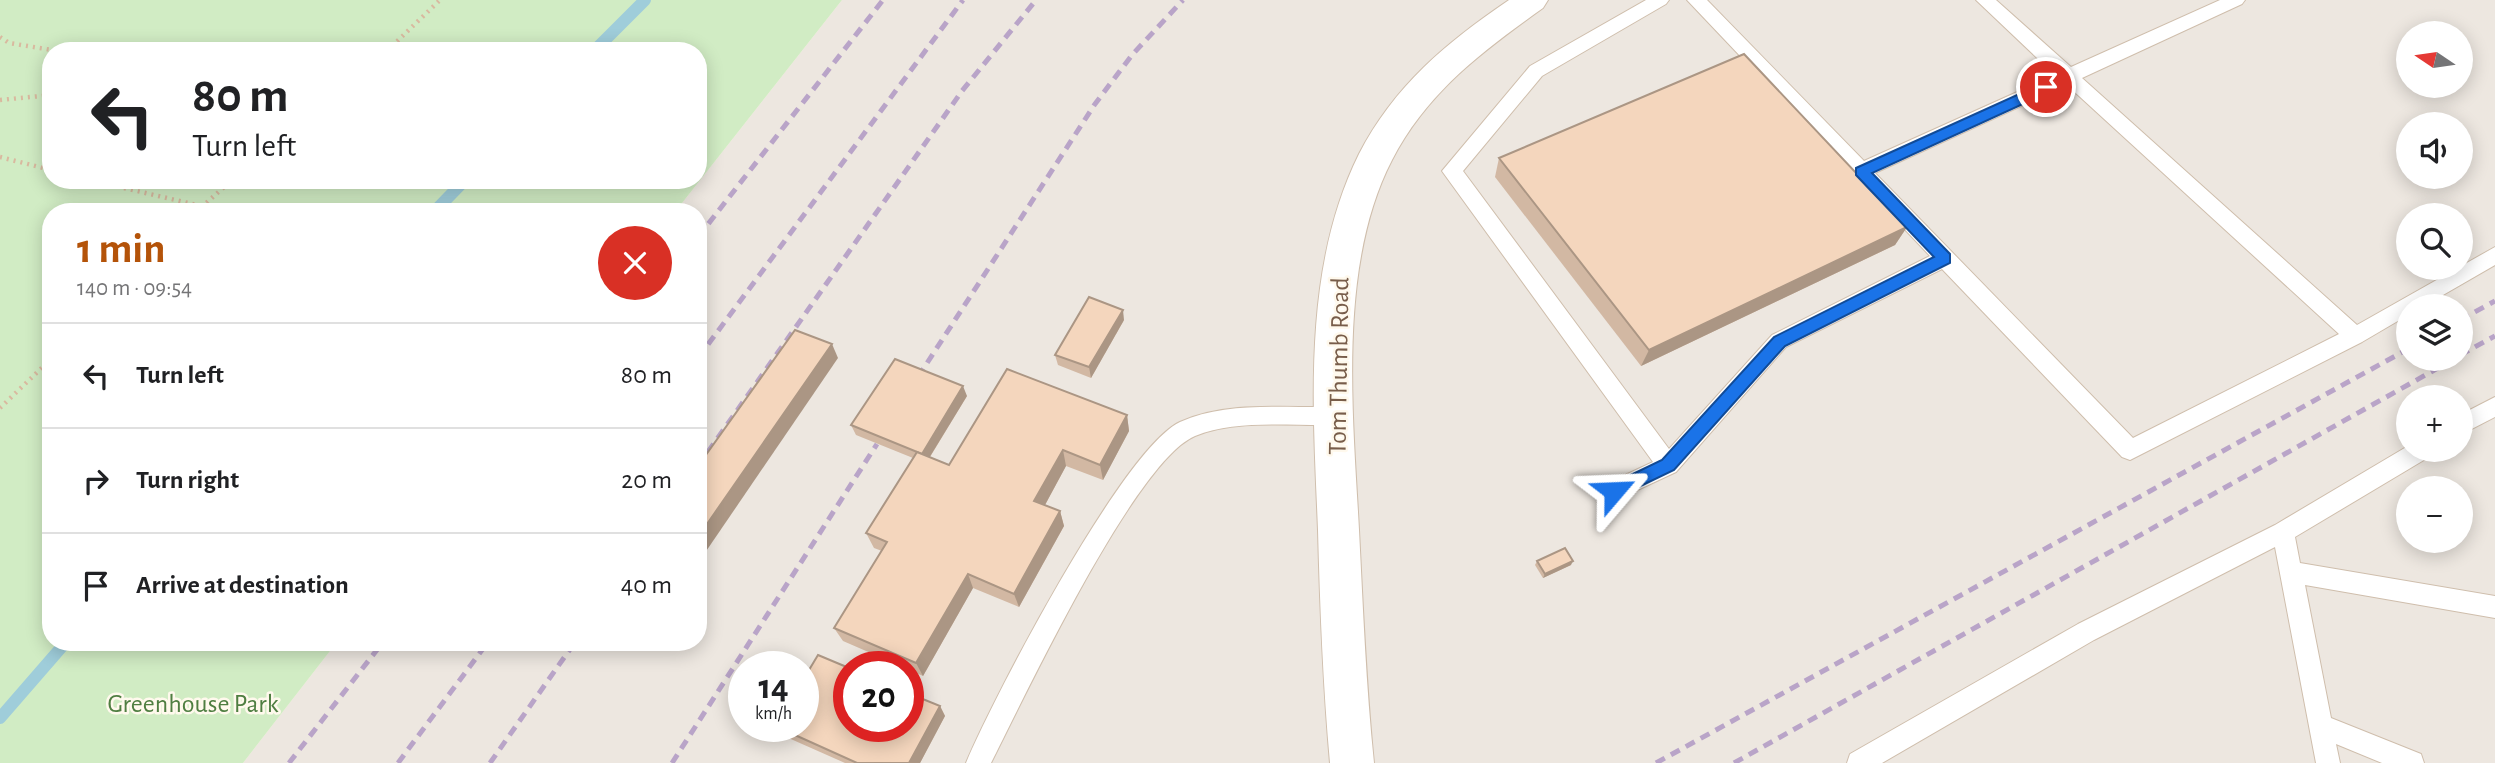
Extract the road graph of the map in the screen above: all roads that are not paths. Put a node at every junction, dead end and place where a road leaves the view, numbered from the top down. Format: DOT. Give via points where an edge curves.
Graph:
graph roads {
  1 [pos="1532,0"];
  2 [pos="1661,0"];
  3 [pos="1696,0"];
  4 [pos="1985,0"];
  5 [pos="2235,0"];
  6 [pos="2069,76"];
  7 [pos="1861,172"];
  8 [pos="2495,255"];
  9 [pos="1945,258"];
  10 [pos="2355,336"];
  11 [pos="2495,406"];
  12 [pos="1334,416"];
  13 [pos="2473,419"];
  14 [pos="2401,462"];
  15 [pos="1668,465"];
  16 [pos="1614,491"];
  17 [pos="2283,532"];
  18 [pos="2291,572"];
  19 [pos="2495,607"];
  20 [pos="2321,726"];
  21 [pos="978,763"];
  22 [pos="1352,763"];
  23 [pos="1859,763"];
  24 [pos="2328,763"];
  25 [pos="2412,763"];
  1 -- 12 [label="street, Tom Thumb Road" via="1462,50 1425,85 1394,123 1366,171 1341,254 1334,310"];
  2 -- 15 [label="lane" via="1536,71 1452,171"];
  3 -- 7 [label="lane"];
  4 -- 6 [label="lane"];
  5 -- 6 [label="lane"];
  6 -- 7 [label="lane"];
  6 -- 10 [label="lane"];
  7 -- 9 [label="lane"];
  8 -- 10 [label="lane"];
  9 -- 10 [label="lane" via="2130,450"];
  9 -- 15 [label="lane" via="1779,341"];
  11 -- 13 [label="lane"];
  12 -- 21 [label="lane" via="1200,425 1170,439 1157,451 1124,496"];
  12 -- 22 [label="street, Tom Thumb Road"];
  14 -- 17 [label="lane"];
  15 -- 16 [label="lane"];
  17 -- 18 [label="lane"];
  17 -- 23 [label="lane" via="2086,632"];
  18 -- 19 [label="lane"];
  18 -- 20 [label="lane"];
  20 -- 24 [label="lane"];
  20 -- 25 [label="lane"];
}
